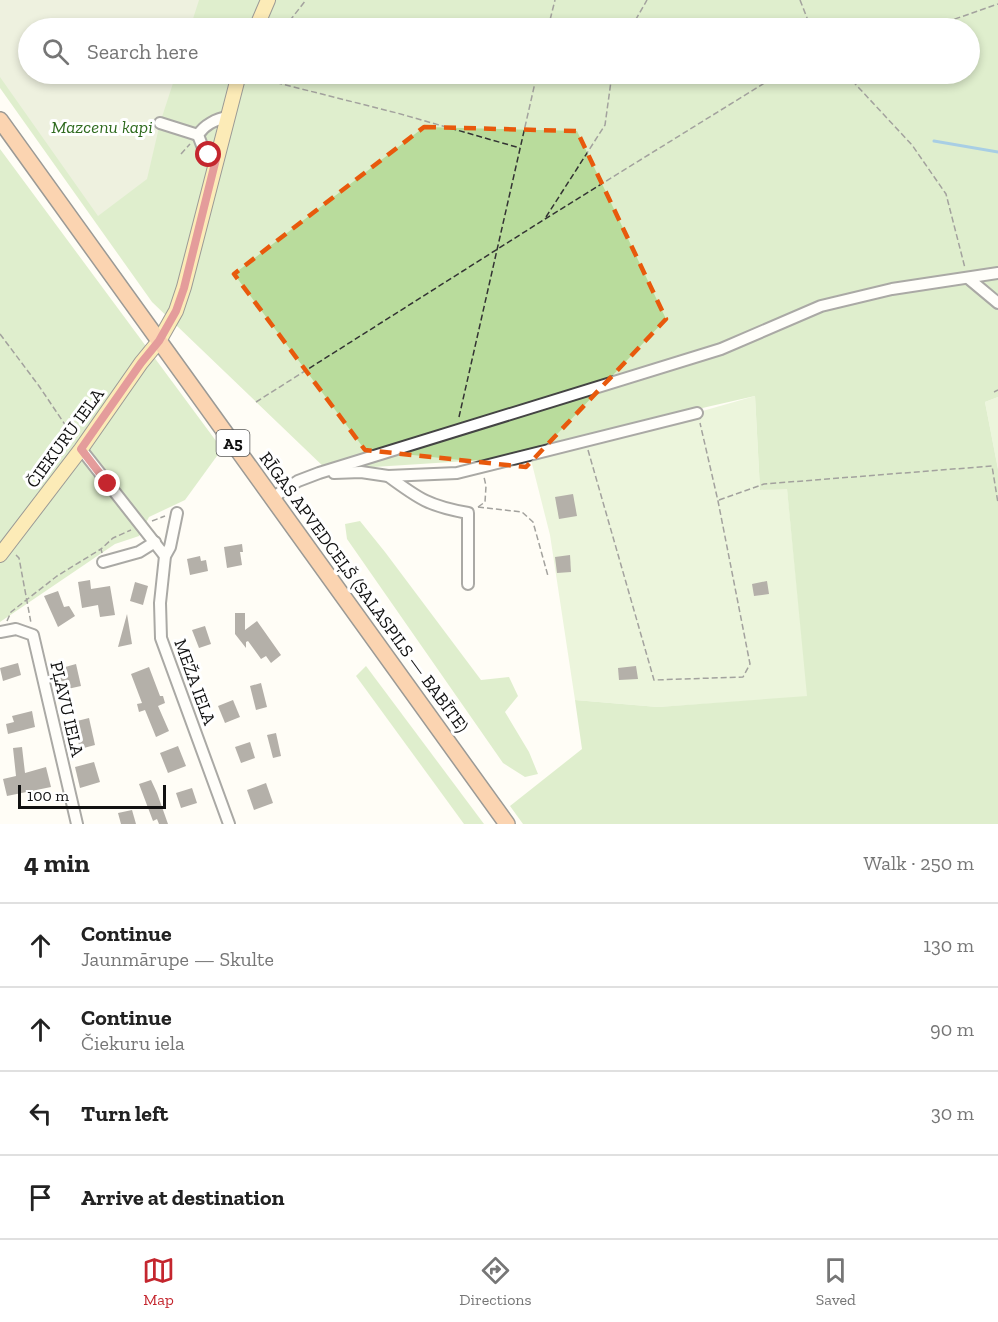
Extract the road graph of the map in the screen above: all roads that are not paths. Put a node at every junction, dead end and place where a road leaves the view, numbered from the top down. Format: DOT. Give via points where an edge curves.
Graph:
graph roads {
  1 [pos="265,1"];
  2 [pos="259,18"];
  3 [pos="241,84"];
  4 [pos="228,117"];
  5 [pos="0,120"];
  6 [pos="160,123"];
  7 [pos="198,135"];
  8 [pos="216,159"];
  9 [pos="998,273"];
  10 [pos="968,278"];
  11 [pos="998,303"];
  12 [pos="159,341"];
  13 [pos="697,413"];
  14 [pos="81,449"];
  15 [pos="319,473"];
  16 [pos="388,476"];
  17 [pos="272,498"];
  18 [pos="177,513"];
  19 [pos="155,542"];
  20 [pos="3,551"];
  21 [pos="165,556"];
  22 [pos="103,562"];
  23 [pos="468,584"];
  24 [pos="2,631"];
  25 [pos="77,824"];
  26 [pos="229,824"];
  27 [pos="507,824"];
  1 -- 2 [label="main road"];
  3 -- 4 [label="main road, ČIEKURU IELA"];
  4 -- 7 [label="street" via="208,125"];
  4 -- 8 [label="main road, ČIEKURU IELA"];
  5 -- 12 [label="highway, RĪGAS APVEDCEĻŠ (SALASPILS — BABĪTE) / A5"];
  6 -- 7 [label="street"];
  7 -- 8 [label="street" via="203,148"];
  8 -- 12 [label="main road, ČIEKURU IELA" via="184,288"];
  9 -- 10 [label="street"];
  10 -- 11 [label="street"];
  10 -- 15 [label="street" via="892,289 821,306 721,349"];
  12 -- 14 [label="main road, ČIEKURU IELA"];
  12 -- 17 [label="highway, RĪGAS APVEDCEĻŠ (SALASPILS — BABĪTE) / A5"];
  13 -- 16 [label="street" via="457,473"];
  14 -- 19 [label="street"];
  14 -- 20 [label="main road, ČIEKURU IELA"];
  15 -- 16 [label="street"];
  15 -- 17 [label="street"];
  16 -- 23 [label="street" via="422,500 468,513"];
  17 -- 27 [label="highway, RĪGAS APVEDCEĻŠ (SALASPILS — BABĪTE) / A5"];
  18 -- 21 [label="street, MEŽA IELA"];
  19 -- 21 [label="street"];
  19 -- 22 [label="street" via="139,552"];
  21 -- 26 [label="street, MEŽA IELA" via="161,638"];
  24 -- 25 [label="street, PĻAVU IELA" via="16,629 33,635"];
}
